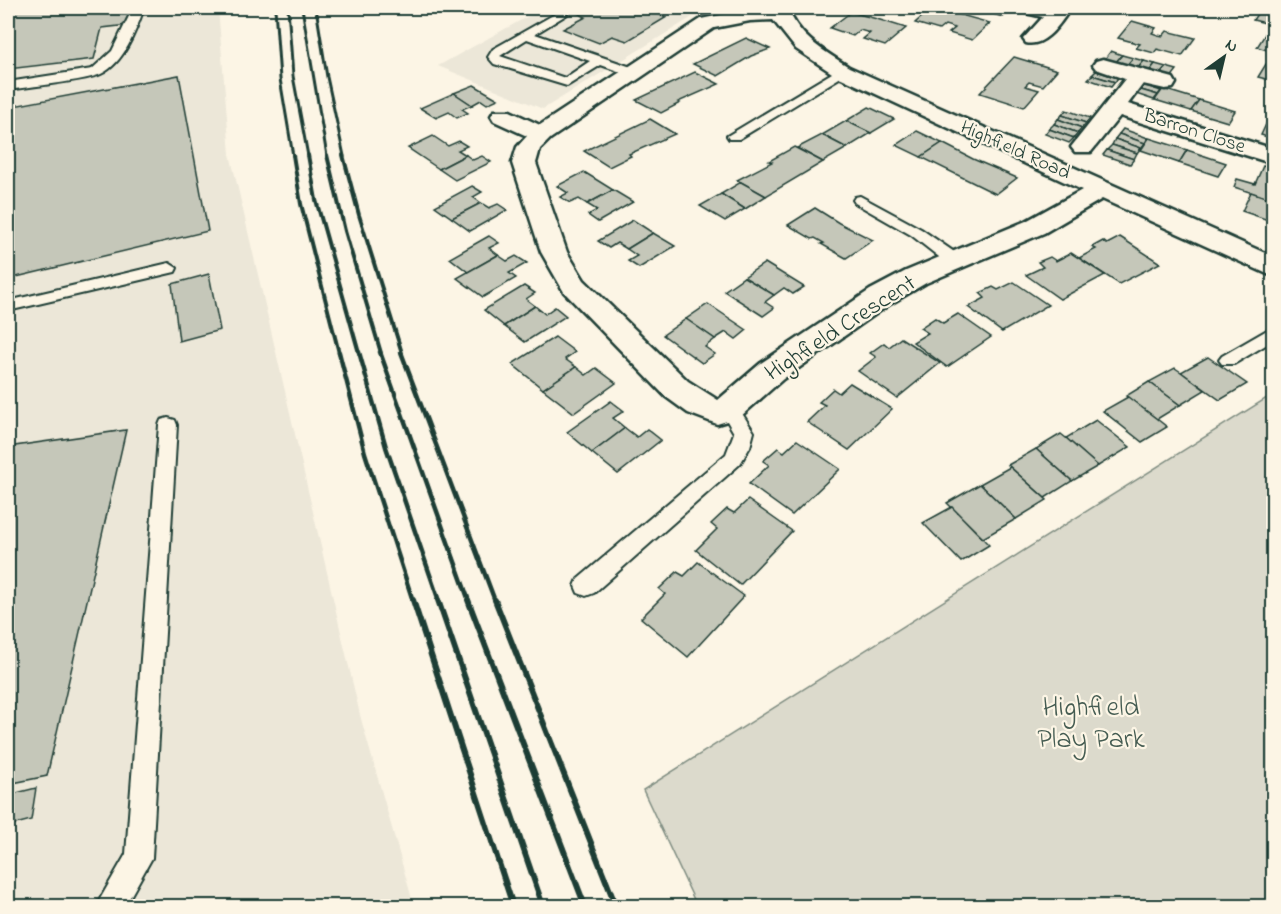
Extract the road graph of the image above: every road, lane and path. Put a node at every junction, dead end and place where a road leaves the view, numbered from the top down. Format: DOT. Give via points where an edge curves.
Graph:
graph roads {
  1 [pos="138,8"];
  2 [pos="1029,8"];
  3 [pos="780,11"];
  4 [pos="562,13"];
  5 [pos="526,35"];
  6 [pos="1033,39"];
  7 [pos="600,60"];
  8 [pos="1103,65"];
  9 [pos="842,71"];
  10 [pos="633,72"];
  11 [pos="1138,76"];
  12 [pos="1165,83"];
  13 [pos="8,86"];
  14 [pos="1115,107"];
  15 [pos="502,116"];
  16 [pos="542,134"];
  17 [pos="734,136"];
  18 [pos="1083,147"];
  19 [pos="1274,157"];
  20 [pos="1100,190"];
  21 [pos="860,200"];
  22 [pos="954,260"];
  23 [pos="169,268"];
  24 [pos="1274,268"];
  25 [pos="8,306"];
  26 [pos="1274,332"];
  27 [pos="1228,360"];
  28 [pos="729,409"];
  29 [pos="168,425"];
  30 [pos="586,586"];
  31 [pos="110,906"];
  1 -- 13 [label="lane" via="107,66 96,72"];
  2 -- 6 [label="street" via="1056,15"];
  3 -- 9 [label="street, Highfield Road" via="793,35"];
  3 -- 10 [label="street" via="708,23"];
  4 -- 5 [label="lane"];
  5 -- 7 [label="lane"];
  5 -- 7 [label="lane" via="494,57 567,82"];
  7 -- 10 [label="lane"];
  8 -- 11 [label="street, Barron Close"];
  9 -- 17 [label="lane"];
  9 -- 20 [label="street, Highfield Road"];
  10 -- 16 [label="street"];
  11 -- 12 [label="street, Barron Close"];
  11 -- 14 [label="street, Barron Close"];
  14 -- 18 [label="street, Barron Close"];
  14 -- 19 [label="street, Barron Close"];
  15 -- 16 [label="street"];
  16 -- 28 [label="street" via="529,147 524,164 554,252 574,286 677,389 717,412"];
  20 -- 22 [label="street, Highfield Crescent" via="1035,226"];
  20 -- 24 [label="street, Highfield Road"];
  21 -- 22 [label="lane" via="916,232"];
  22 -- 28 [label="street, Highfield Crescent" via="916,277 850,316 772,371"];
  23 -- 25 [label="lane"];
  26 -- 27 [label="lane"];
  28 -- 30 [label="lane" via="744,432 733,459"];
  29 -- 31 [label="lane" via="139,858"];
}
